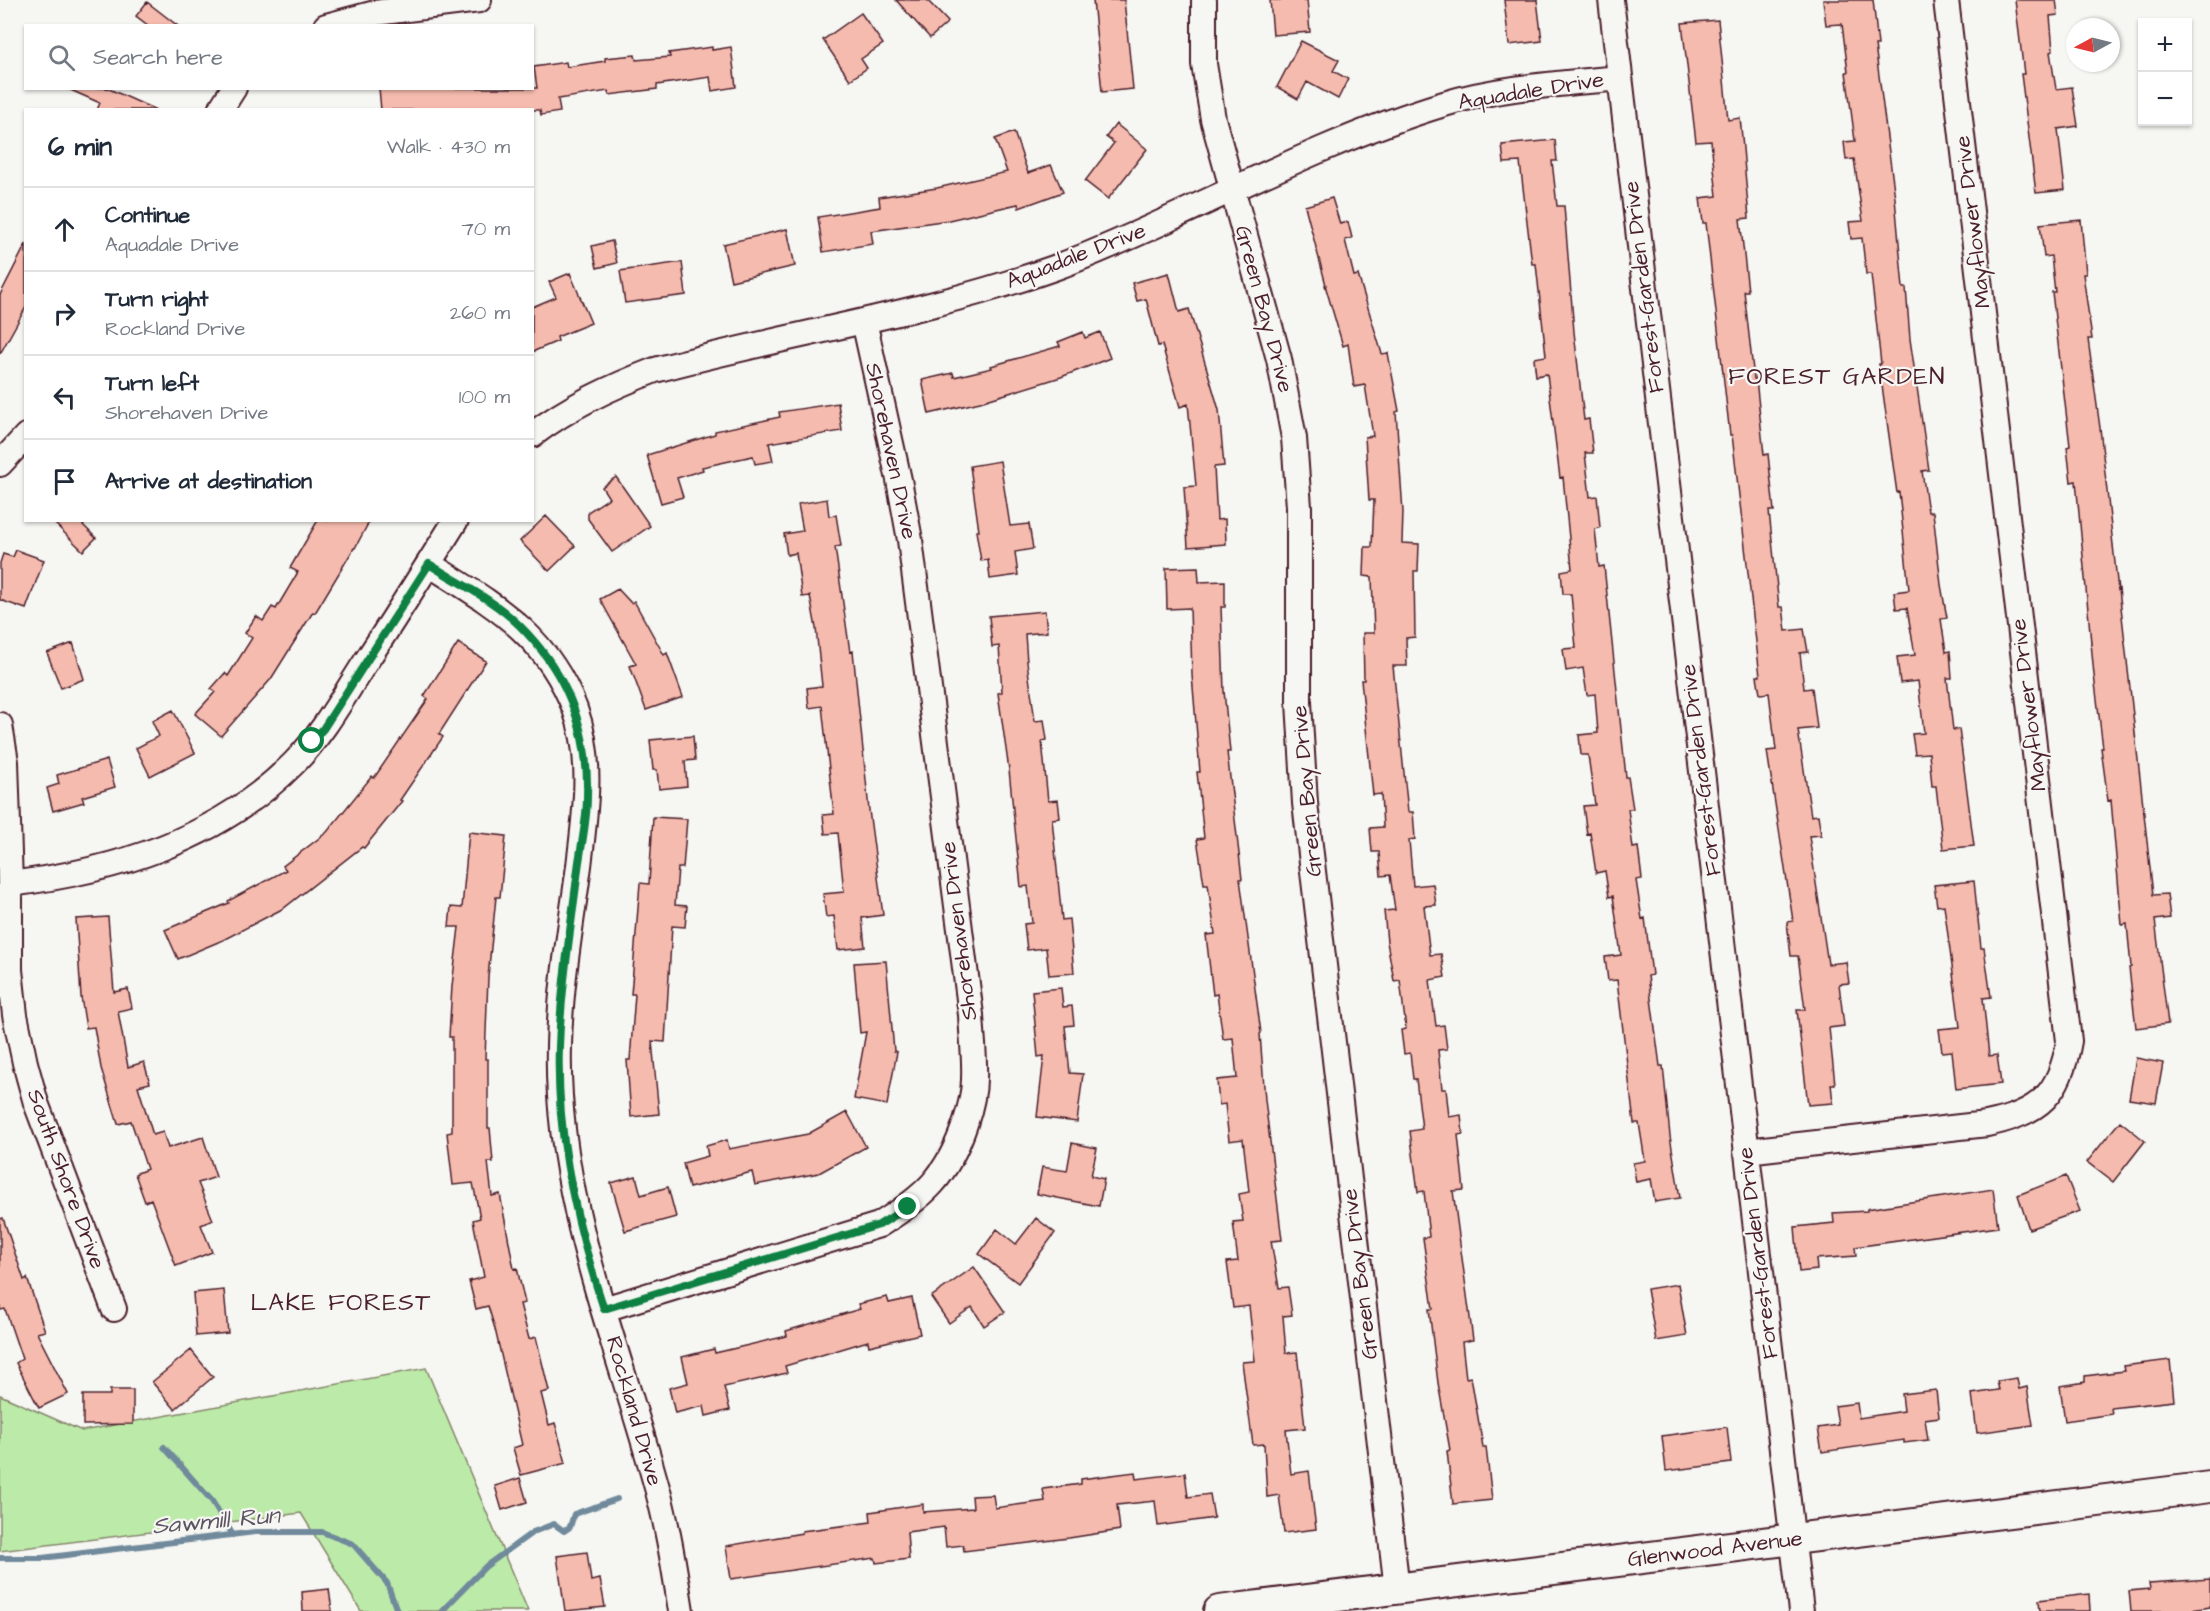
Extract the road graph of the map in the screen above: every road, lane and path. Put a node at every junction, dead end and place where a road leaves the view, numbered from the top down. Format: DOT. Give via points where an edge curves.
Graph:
graph roads {
  1 [pos="479,0"];
  2 [pos="1204,0"];
  3 [pos="1611,0"];
  4 [pos="1947,0"];
  5 [pos="334,24"];
  6 [pos="1620,78"];
  7 [pos="233,90"];
  8 [pos="221,108"];
  9 [pos="1232,190"];
  10 [pos="864,321"];
  11 [pos="534,434"];
  12 [pos="24,438"];
  13 [pos="0,464"];
  14 [pos="455,522"];
  15 [pos="429,564"];
  16 [pos="0,725"];
  17 [pos="10,884"];
  18 [pos="1746,1151"];
  19 [pos="114,1309"];
  20 [pos="604,1309"];
  21 [pos="2210,1487"];
  22 [pos="1792,1540"];
  23 [pos="1397,1589"];
  24 [pos="681,1611"];
  25 [pos="1219,1611"];
  26 [pos="1801,1611"];
  1 -- 5 [label="street" via="375,13"];
  2 -- 9 [label="street, Green Bay Drive" via="1204,64 1213,119"];
  3 -- 6 [label="street, Forest-Garden Drive"];
  4 -- 18 [label="street, Mayflower Drive" via="2069,1041 2065,1066 2042,1102 2005,1121"];
  6 -- 9 [label="street, Aquadale Drive" via="1490,93 1445,104 1345,140"];
  6 -- 18 [label="street, Forest-Garden Drive"];
  7 -- 8 [label="street"];
  9 -- 10 [label="street, Aquadale Drive" via="1057,267"];
  9 -- 23 [label="street, Green Bay Drive" via="1279,359 1294,438 1305,803"];
  10 -- 11 [label="street, Aquadale Drive" via="655,370 574,406"];
  10 -- 20 [label="street, Shorehaven Drive" via="910,540 970,1015 972,1103 946,1168 908,1207 879,1225"];
  12 -- 13 [label="street"];
  14 -- 15 [label="street"];
  15 -- 17 [label="street" via="323,729 295,762 256,796 210,827 152,853 51,879"];
  15 -- 20 [label="street, Rockland Drive" via="503,611 533,639 564,684 582,732 587,799 563,990 560,1086 578,1218"];
  16 -- 17 [label="street, South Shore Drive" via="6,762"];
  17 -- 19 [label="street, South Shore Drive" via="10,970 25,1063 36,1103"];
  18 -- 22 [label="street, Forest-Garden Drive"];
  20 -- 24 [label="street, Rockland Drive" via="665,1520"];
  21 -- 22 [label="street, Glenwood Avenue"];
  22 -- 23 [label="street, Glenwood Avenue"];
  22 -- 26 [label="street, Forest-Garden Drive"];
  23 -- 25 [label="street, Glenwood Avenue"];
}
